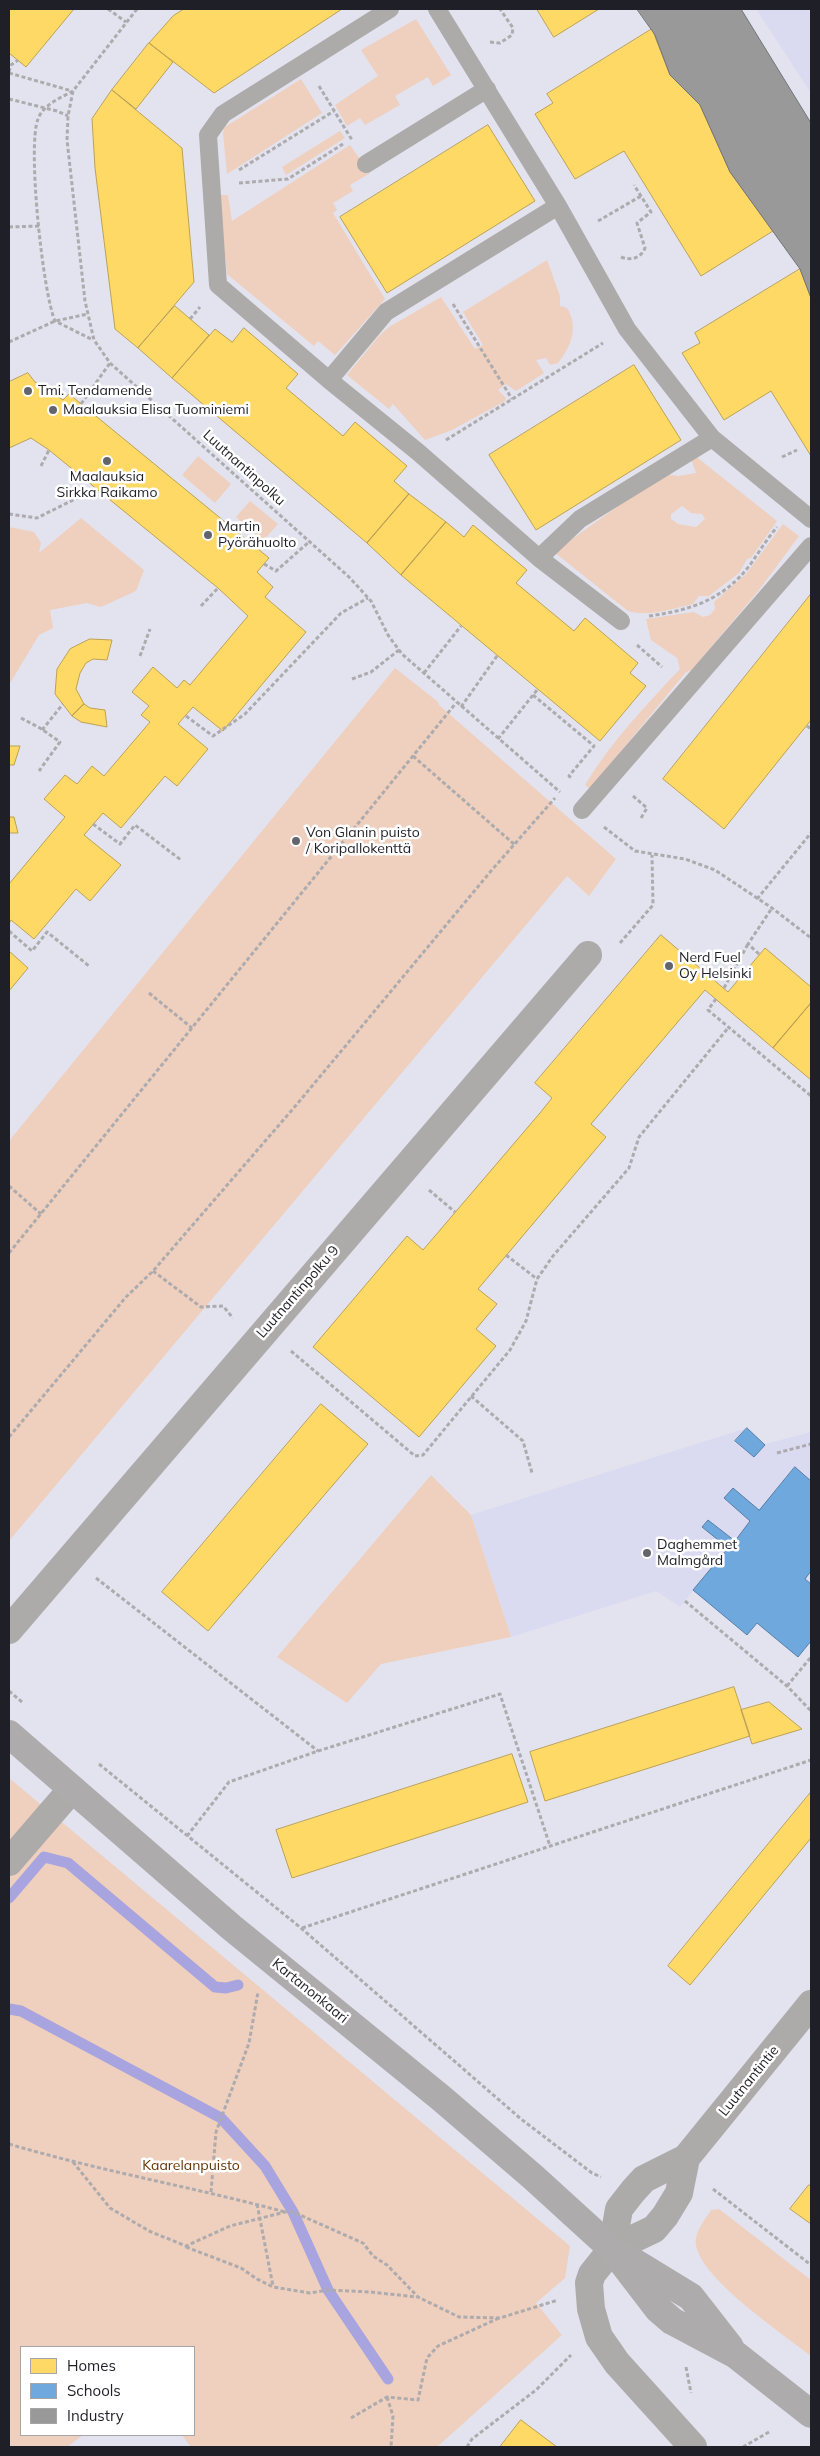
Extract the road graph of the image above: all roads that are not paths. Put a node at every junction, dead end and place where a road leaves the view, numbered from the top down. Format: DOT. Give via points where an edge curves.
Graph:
graph roads {
  1 [pos="390,9"];
  2 [pos="437,9"];
  3 [pos="487,89"];
  4 [pos="366,164"];
  5 [pos="558,206"];
  6 [pos="329,380"];
  7 [pos="712,438"];
  8 [pos="811,519"];
  9 [pos="811,546"];
  10 [pos="539,558"];
  11 [pos="621,621"];
  12 [pos="582,810"];
  13 [pos="588,955"];
  14 [pos="9,1630"];
  15 [pos="9,1734"];
  16 [pos="72,1789"];
  17 [pos="9,1862"];
  18 [pos="811,2004"];
  19 [pos="686,2158"];
  20 [pos="612,2249"];
  21 [pos="811,2414"];
  22 [pos="693,2447"];
  1 -- 6 [label="lane" via="223,114 208,135 218,285"];
  2 -- 3 [label="lane"];
  3 -- 4 [label="lane"];
  3 -- 5 [label="lane"];
  5 -- 6 [label="lane" via="386,312"];
  5 -- 7 [label="lane" via="627,329"];
  6 -- 10 [label="lane" via="418,452"];
  7 -- 8 [label="lane"];
  7 -- 10 [label="lane" via="580,520"];
  9 -- 12 [label="lane"];
  10 -- 11 [label="lane"];
  13 -- 14 [label="street, Luutnantinpolku 9"];
  15 -- 16 [label="street, Kartanonkaari"];
  16 -- 17 [label="street"];
  16 -- 20 [label="street, Kartanonkaari" via="231,1927 441,2098"];
  18 -- 19 [label="street, Luutnantintie"];
  19 -- 20 [label="street, Luutnantintie" via="679,2193 665,2216 654,2229"];
  19 -- 20 [label="street, Luutnantintie" via="644,2179 633,2190 619,2209"];
  20 -- 21 [label="street, Kartanonkaari" via="672,2321 736,2355"];
  20 -- 22 [label="street" via="588,2282 599,2337 617,2363"];
}
